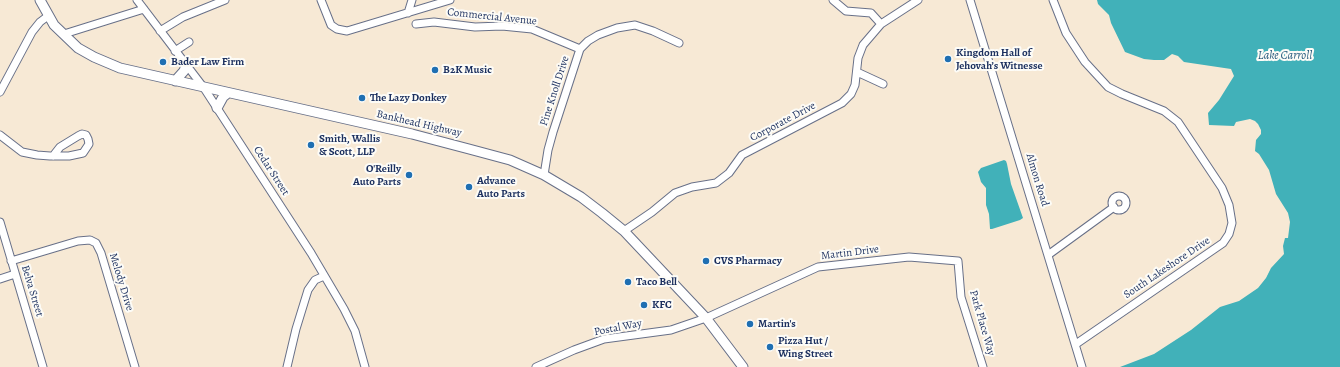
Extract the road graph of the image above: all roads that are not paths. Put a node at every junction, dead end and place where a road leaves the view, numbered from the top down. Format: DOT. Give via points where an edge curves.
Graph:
graph roads {
  1 [pos="40,0"];
  2 [pos="137,0"];
  3 [pos="225,0"];
  4 [pos="321,0"];
  5 [pos="412,0"];
  6 [pos="450,0"];
  7 [pos="833,0"];
  8 [pos="918,0"];
  9 [pos="970,0"];
  10 [pos="1053,0"];
  11 [pos="144,9"];
  12 [pos="408,13"];
  13 [pos="48,16"];
  14 [pos="419,24"];
  15 [pos="881,24"];
  16 [pos="160,31"];
  17 [pos="64,34"];
  18 [pos="189,42"];
  19 [pos="679,43"];
  20 [pos="580,49"];
  21 [pos="176,52"];
  22 [pos="186,64"];
  23 [pos="857,72"];
  24 [pos="175,81"];
  25 [pos="883,84"];
  26 [pos="204,88"];
  27 [pos="0,92"];
  28 [pos="228,93"];
  29 [pos="217,108"];
  30 [pos="0,135"];
  31 [pos="53,156"];
  32 [pos="544,175"];
  33 [pos="1114,207"];
  34 [pos="0,222"];
  35 [pos="624,231"];
  36 [pos="1048,255"];
  37 [pos="11,261"];
  38 [pos="958,261"];
  39 [pos="15,274"];
  40 [pos="324,276"];
  41 [pos="0,279"];
  42 [pos="706,318"];
  43 [pos="1076,344"];
  44 [pos="43,367"];
  45 [pos="135,367"];
  46 [pos="287,367"];
  47 [pos="365,367"];
  48 [pos="536,367"];
  49 [pos="743,367"];
  50 [pos="983,367"];
  51 [pos="1082,367"];
  1 -- 13 [label="main road, Bankhead Highway"];
  2 -- 11 [label="street, Cedar Street"];
  3 -- 16 [label="street" via="183,17"];
  4 -- 12 [label="street" via="331,25 347,31"];
  5 -- 12 [label="street"];
  6 -- 12 [label="street"];
  7 -- 15 [label="street" via="846,11 870,13"];
  8 -- 15 [label="street, Corporate Drive"];
  9 -- 36 [label="street, Almon Road"];
  10 -- 43 [label="street, South Lakeshore Drive" via="1066,33 1085,62 1108,87 1164,111 1178,122 1222,188 1229,205 1232,223 1223,243"];
  11 -- 16 [label="street, Cedar Street"];
  11 -- 17 [label="street"];
  13 -- 17 [label="main road, Bankhead Highway"];
  13 -- 27 [label="street" via="32,32"];
  14 -- 20 [label="street, Commercial Avenue" via="434,22 475,27 532,29"];
  15 -- 23 [label="street, Corporate Drive" via="863,45 858,58"];
  16 -- 21 [label="street, Cedar Street"];
  17 -- 24 [label="main road, Bankhead Highway" via="78,48 94,57 120,68"];
  18 -- 21 [label="street"];
  19 -- 20 [label="street, Pine Knoll Drive" via="635,25 616,28 598,35"];
  20 -- 32 [label="street, Pine Knoll Drive" via="553,132"];
  21 -- 22 [label="street, Cedar Street"];
  22 -- 24 [label="main road" via="184,71"];
  22 -- 26 [label="street, Cedar Street"];
  23 -- 25 [label="street"];
  23 -- 35 [label="street, Corporate Drive" via="853,90 842,103 742,155 730,172 716,183 675,193"];
  24 -- 26 [label="main road, Bankhead Highway"];
  26 -- 28 [label="main road, Bankhead Highway"];
  26 -- 29 [label="street, Cedar Street"];
  28 -- 29 [label="main road"];
  28 -- 32 [label="main road, Bankhead Highway" via="470,149 510,160"];
  29 -- 40 [label="street, Cedar Street"];
  30 -- 31 [label="street" via="22,152"];
  31 -- 31 [label="street" via="83,153 89,144 86,135 82,134 60,147"];
  32 -- 35 [label="main road, Bankhead Highway" via="580,197"];
  33 -- 36 [label="street"];
  34 -- 37 [label="street, Belva Street"];
  35 -- 42 [label="main road, Bankhead Highway"];
  36 -- 43 [label="street, Almon Road"];
  37 -- 39 [label="street, Belva Street"];
  37 -- 45 [label="street, Melody Drive" via="78,241 90,240 96,243"];
  38 -- 42 [label="street, Martin Drive" via="909,257 818,267"];
  38 -- 50 [label="street, Park Place Way" via="961,297"];
  39 -- 41 [label="street"];
  39 -- 44 [label="street, Belva Street"];
  40 -- 46 [label="street" via="315,280 308,290"];
  40 -- 47 [label="street, Cedar Street" via="355,331"];
  42 -- 48 [label="street, Postal Way" via="671,330 604,339"];
  42 -- 49 [label="main road, Bankhead Highway"];
  43 -- 51 [label="street, Almon Road"];
}
